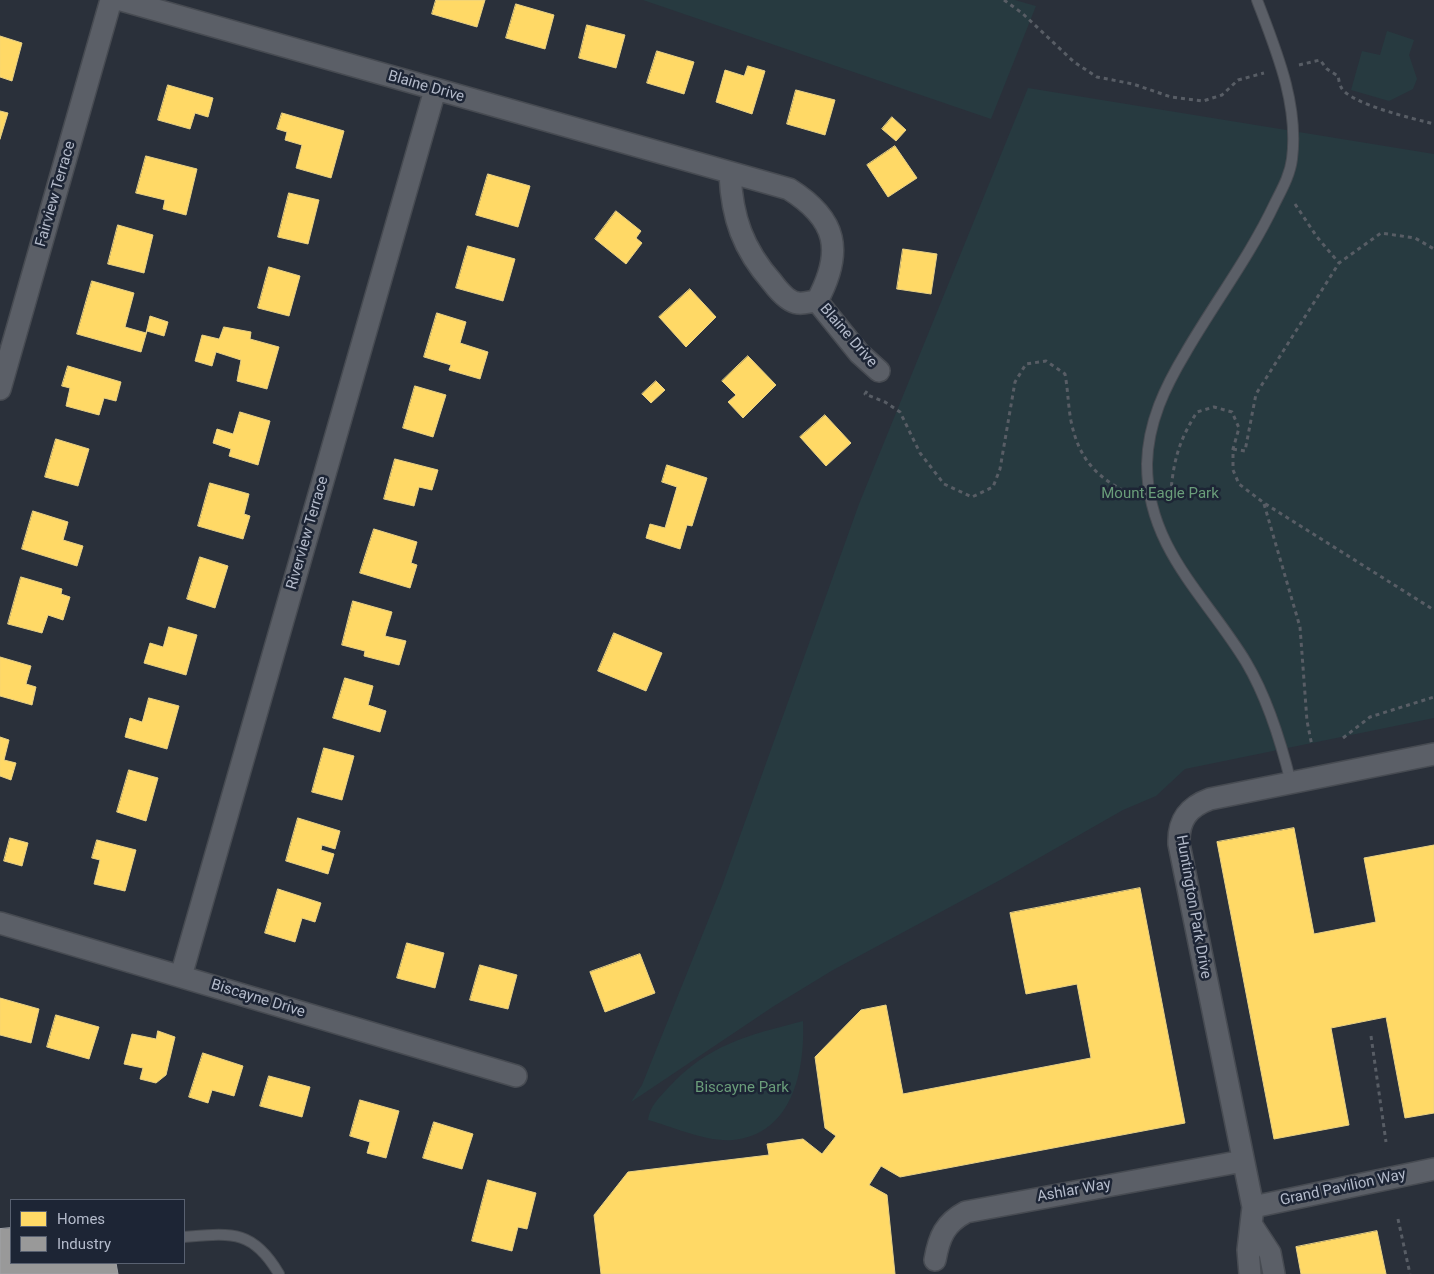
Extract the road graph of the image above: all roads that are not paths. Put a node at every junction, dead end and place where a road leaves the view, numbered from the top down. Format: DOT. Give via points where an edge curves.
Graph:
graph roads {
  1 [pos="111,0"];
  2 [pos="121,0"];
  3 [pos="1257,0"];
  4 [pos="435,90"];
  5 [pos="730,174"];
  6 [pos="817,301"];
  7 [pos="879,371"];
  8 [pos="0,388"];
  9 [pos="1434,754"];
  10 [pos="1291,783"];
  11 [pos="0,924"];
  12 [pos="181,976"];
  13 [pos="516,1076"];
  14 [pos="1243,1161"];
  15 [pos="1434,1169"];
  16 [pos="1252,1216"];
  17 [pos="185,1238"];
  18 [pos="935,1260"];
  19 [pos="279,1274"];
  20 [pos="1250,1274"];
  21 [pos="1274,1274"];
  1 -- 8 [label="street, Fairview Terrace"];
  2 -- 4 [label="street, Blaine Drive"];
  3 -- 10 [label="lane" via="1284,69 1293,142 1292,159 1260,235 1165,387 1152,421 1147,464 1153,513 1164,541 1246,662 1261,690"];
  4 -- 5 [label="street, Blaine Drive"];
  4 -- 12 [label="street, Riverview Terrace"];
  5 -- 6 [label="street, Blaine Drive" via="736,220 755,263 781,294 798,303"];
  5 -- 6 [label="street, Blaine Drive" via="789,189 810,202 823,216 830,232 832,256 829,279"];
  6 -- 7 [label="street, Blaine Drive" via="859,353"];
  9 -- 10 [label="street, Huntington Park Drive"];
  10 -- 14 [label="street, Huntington Park Drive" via="1195,804 1178,829 1178,844"];
  11 -- 12 [label="street, Biscayne Drive"];
  12 -- 13 [label="street, Biscayne Drive"];
  14 -- 16 [label="street, Huntington Park Drive"];
  14 -- 18 [label="street, Ashlar Way" via="966,1212 943,1230"];
  15 -- 16 [label="street, Grand Pavilion Way"];
  16 -- 20 [label="street, Huntington Park Drive" via="1248,1250"];
  16 -- 21 [label="street, Huntington Park Drive" via="1270,1253"];
  17 -- 19 [label="lane" via="216,1234 238,1236 254,1242 269,1257"];
}
